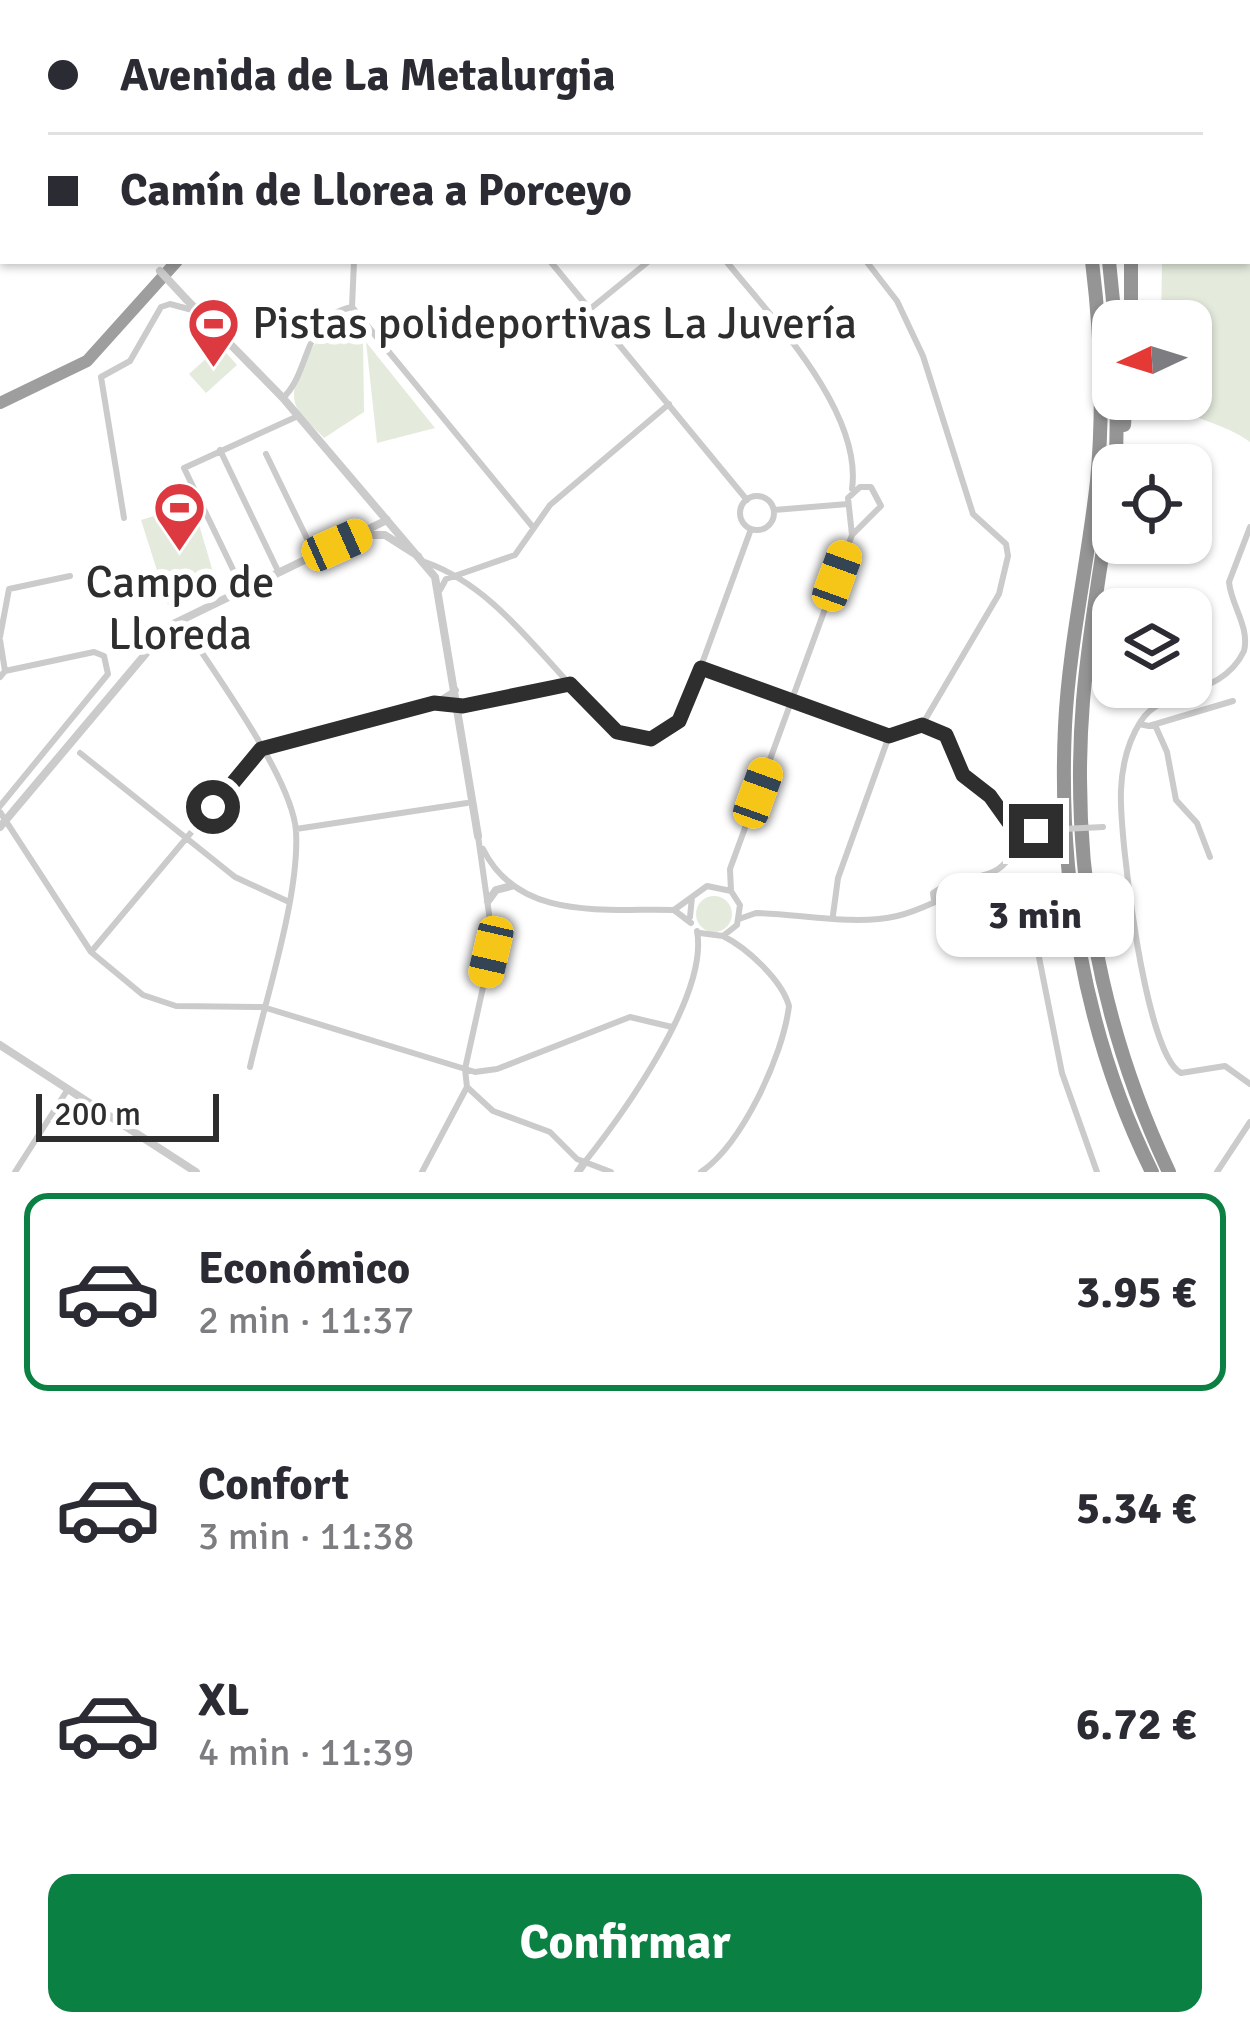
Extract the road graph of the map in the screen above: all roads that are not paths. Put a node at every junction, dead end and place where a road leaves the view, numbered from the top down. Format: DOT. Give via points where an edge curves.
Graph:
graph roads {
  1 [pos="154,264"];
  2 [pos="174,264"];
  3 [pos="354,264"];
  4 [pos="552,264"];
  5 [pos="645,264"];
  6 [pos="728,264"];
  7 [pos="868,264"];
  8 [pos="1083,264"];
  9 [pos="1093,264"];
  10 [pos="1109,264"];
  11 [pos="1131,264"];
  12 [pos="1113,300"];
  13 [pos="1130,300"];
  14 [pos="352,307"];
  15 [pos="590,309"];
  16 [pos="200,312"];
  17 [pos="283,398"];
  18 [pos="2,402"];
  19 [pos="668,404"];
  20 [pos="298,416"];
  21 [pos="219,448"];
  22 [pos="266,454"];
  23 [pos="852,465"];
  24 [pos="870,487"];
  25 [pos="850,493"];
  26 [pos="366,496"];
  27 [pos="747,500"];
  28 [pos="848,507"];
  29 [pos="774,510"];
  30 [pos="124,518"];
  31 [pos="867,519"];
  32 [pos="387,520"];
  33 [pos="1250,526"];
  34 [pos="533,527"];
  35 [pos="752,529"];
  36 [pos="363,533"];
  37 [pos="853,535"];
  38 [pos="315,555"];
  39 [pos="422,559"];
  40 [pos="1102,564"];
  41 [pos="278,571"];
  42 [pos="459,574"];
  43 [pos="70,576"];
  44 [pos="242,588"];
  45 [pos="440,590"];
  46 [pos="179,618"];
  47 [pos="0,639"];
  48 [pos="701,668"];
  49 [pos="3,674"];
  50 [pos="570,684"];
  51 [pos="456,690"];
  52 [pos="792,700"];
  53 [pos="1233,701"];
  54 [pos="434,703"];
  55 [pos="459,706"];
  56 [pos="1065,722"];
  57 [pos="1139,724"];
  58 [pos="922,725"];
  59 [pos="1154,725"];
  60 [pos="889,736"];
  61 [pos="261,749"];
  62 [pos="80,753"];
  63 [pos="466,803"];
  64 [pos="0,809"];
  65 [pos="2,825"];
  66 [pos="1121,826"];
  67 [pos="296,829"];
  68 [pos="478,836"];
  69 [pos="1020,838"];
  70 [pos="185,840"];
  71 [pos="1210,857"];
  72 [pos="730,869"];
  73 [pos="511,886"];
  74 [pos="706,886"];
  75 [pos="731,891"];
  76 [pos="692,897"];
  77 [pos="934,900"];
  78 [pos="287,901"];
  79 [pos="488,901"];
  80 [pos="740,905"];
  81 [pos="674,910"];
  82 [pos="757,913"];
  83 [pos="833,915"];
  84 [pos="738,922"];
  85 [pos="691,923"];
  86 [pos="697,931"];
  87 [pos="720,937"];
  88 [pos="744,949"];
  89 [pos="91,952"];
  90 [pos="698,953"];
  91 [pos="263,1006"];
  92 [pos="672,1027"];
  93 [pos="0,1045"];
  94 [pos="250,1066"];
  95 [pos="465,1069"];
  96 [pos="1250,1084"];
  97 [pos="467,1087"];
  98 [pos="68,1089"];
  99 [pos="1250,1122"];
  100 [pos="581,1167"];
  101 [pos="16,1172"];
  102 [pos="196,1172"];
  103 [pos="422,1172"];
  104 [pos="611,1172"];
  105 [pos="701,1172"];
  106 [pos="1097,1172"];
  107 [pos="1152,1172"];
  108 [pos="1169,1172"];
  109 [pos="1217,1172"];
  1 -- 16 [label="street, bridge"];
  2 -- 18 [label="highway" via="87,361"];
  3 -- 14 [label="street"];
  4 -- 15 [label="street"];
  5 -- 15 [label="street"];
  6 -- 23 [label="street" via="812,369"];
  7 -- 58 [label="street" via="923,356 973,514 1006,544 1008,556 999,593"];
  8 -- 56 [label="highway" via="1095,417"];
  9 -- 56 [label="highway" via="1101,433"];
  10 -- 12 [label="highway"];
  11 -- 13 [label="highway"];
  14 -- 17 [label="street" via="314,332"];
  14 -- 34 [label="street"];
  15 -- 19 [label="street"];
  16 -- 17 [label="street"];
  16 -- 30 [label="street" via="166,304 130,361 101,377"];
  17 -- 20 [label="street"];
  19 -- 27 [label="street"];
  19 -- 34 [label="street"];
  20 -- 21 [label="street"];
  20 -- 26 [label="street"];
  21 -- 41 [label="street"];
  21 -- 44 [label="street" via="185,470"];
  22 -- 38 [label="street"];
  23 -- 24 [label="street"];
  23 -- 25 [label="street"];
  24 -- 25 [label="street"];
  24 -- 31 [label="street" via="881,506"];
  25 -- 28 [label="street"];
  26 -- 32 [label="street"];
  26 -- 36 [label="street" via="372,513"];
  27 -- 29 [label="street" via="763,497"];
  27 -- 35 [label="street" via="740,514"];
  28 -- 29 [label="street"];
  28 -- 31 [label="street"];
  28 -- 37 [label="street"];
  29 -- 35 [label="street" via="766,528"];
  31 -- 37 [label="street"];
  32 -- 36 [label="street"];
  32 -- 39 [label="street"];
  33 -- 57 [label="street" via="1229,582 1246,647 1217,682 1157,706"];
  34 -- 42 [label="street" via="515,555"];
  35 -- 48 [label="street"];
  36 -- 38 [label="street"];
  36 -- 39 [label="street" via="385,535"];
  37 -- 52 [label="street"];
  38 -- 41 [label="street"];
  39 -- 42 [label="street"];
  39 -- 45 [label="street"];
  40 -- 108 [label="highway" via="1083,697 1084,873 1120,1048"];
  41 -- 44 [label="street"];
  42 -- 45 [label="street"];
  42 -- 50 [label="street"];
  43 -- 47 [label="street" via="9,589"];
  44 -- 46 [label="street"];
  45 -- 51 [label="street"];
  46 -- 61 [label="street"];
  46 -- 65 [label="street"];
  47 -- 49 [label="street"];
  48 -- 50 [label="street" via="679,721 651,739 617,732"];
  48 -- 52 [label="street"];
  49 -- 64 [label="street" via="94,652 104,656 108,674"];
  50 -- 55 [label="street"];
  51 -- 54 [label="street"];
  51 -- 55 [label="street"];
  52 -- 60 [label="street"];
  52 -- 72 [label="street"];
  53 -- 59 [label="street"];
  54 -- 55 [label="street"];
  54 -- 61 [label="street"];
  55 -- 68 [label="street"];
  56 -- 107 [label="highway" via="1065,814 1081,959 1106,1054"];
  57 -- 59 [label="street"];
  57 -- 66 [label="street" via="1128,749"];
  58 -- 60 [label="street"];
  58 -- 69 [label="street" via="952,740 963,775"];
  59 -- 71 [label="street" via="1176,800"];
  60 -- 83 [label="street" via="838,878"];
  61 -- 67 [label="street"];
  61 -- 70 [label="street"];
  62 -- 70 [label="street"];
  63 -- 67 [label="street"];
  64 -- 65 [label="street"];
  65 -- 89 [label="street"];
  66 -- 69 [label="street, bridge"];
  66 -- 96 [label="street" via="1144,981 1168,1062 1181,1073 1225,1066"];
  67 -- 78 [label="street"];
  68 -- 73 [label="street"];
  68 -- 79 [label="street"];
  69 -- 77 [label="street" via="999,872 949,884"];
  70 -- 78 [label="street" via="252,888"];
  70 -- 89 [label="street"];
  72 -- 74 [label="street"];
  72 -- 75 [label="street"];
  73 -- 79 [label="street"];
  73 -- 81 [label="street" via="549,904"];
  74 -- 75 [label="street"];
  74 -- 76 [label="street"];
  75 -- 80 [label="street"];
  76 -- 81 [label="street"];
  76 -- 85 [label="street"];
  77 -- 83 [label="street" via="886,918"];
  77 -- 106 [label="street" via="987,886 1013,895 1027,912 1062,1073"];
  78 -- 91 [label="street"];
  79 -- 95 [label="street" via="491,952"];
  80 -- 82 [label="street"];
  80 -- 84 [label="street"];
  81 -- 85 [label="street"];
  82 -- 83 [label="street"];
  82 -- 84 [label="street"];
  84 -- 87 [label="street"];
  84 -- 88 [label="street"];
  85 -- 86 [label="street"];
  86 -- 87 [label="street"];
  86 -- 90 [label="street"];
  87 -- 88 [label="street"];
  87 -- 90 [label="street"];
  88 -- 105 [label="street" via="788,998 789,1015 750,1111"];
  89 -- 91 [label="street" via="143,995 176,1006"];
  90 -- 92 [label="street"];
  91 -- 94 [label="street"];
  91 -- 95 [label="street"];
  92 -- 95 [label="street" via="630,1017 497,1069"];
  92 -- 100 [label="street" via="646,1082"];
  93 -- 98 [label="street"];
  95 -- 97 [label="street"];
  97 -- 100 [label="street" via="494,1112 550,1132"];
  97 -- 103 [label="street"];
  98 -- 101 [label="street"];
  98 -- 102 [label="street"];
  99 -- 109 [label="street"];
  100 -- 104 [label="street"];
}
